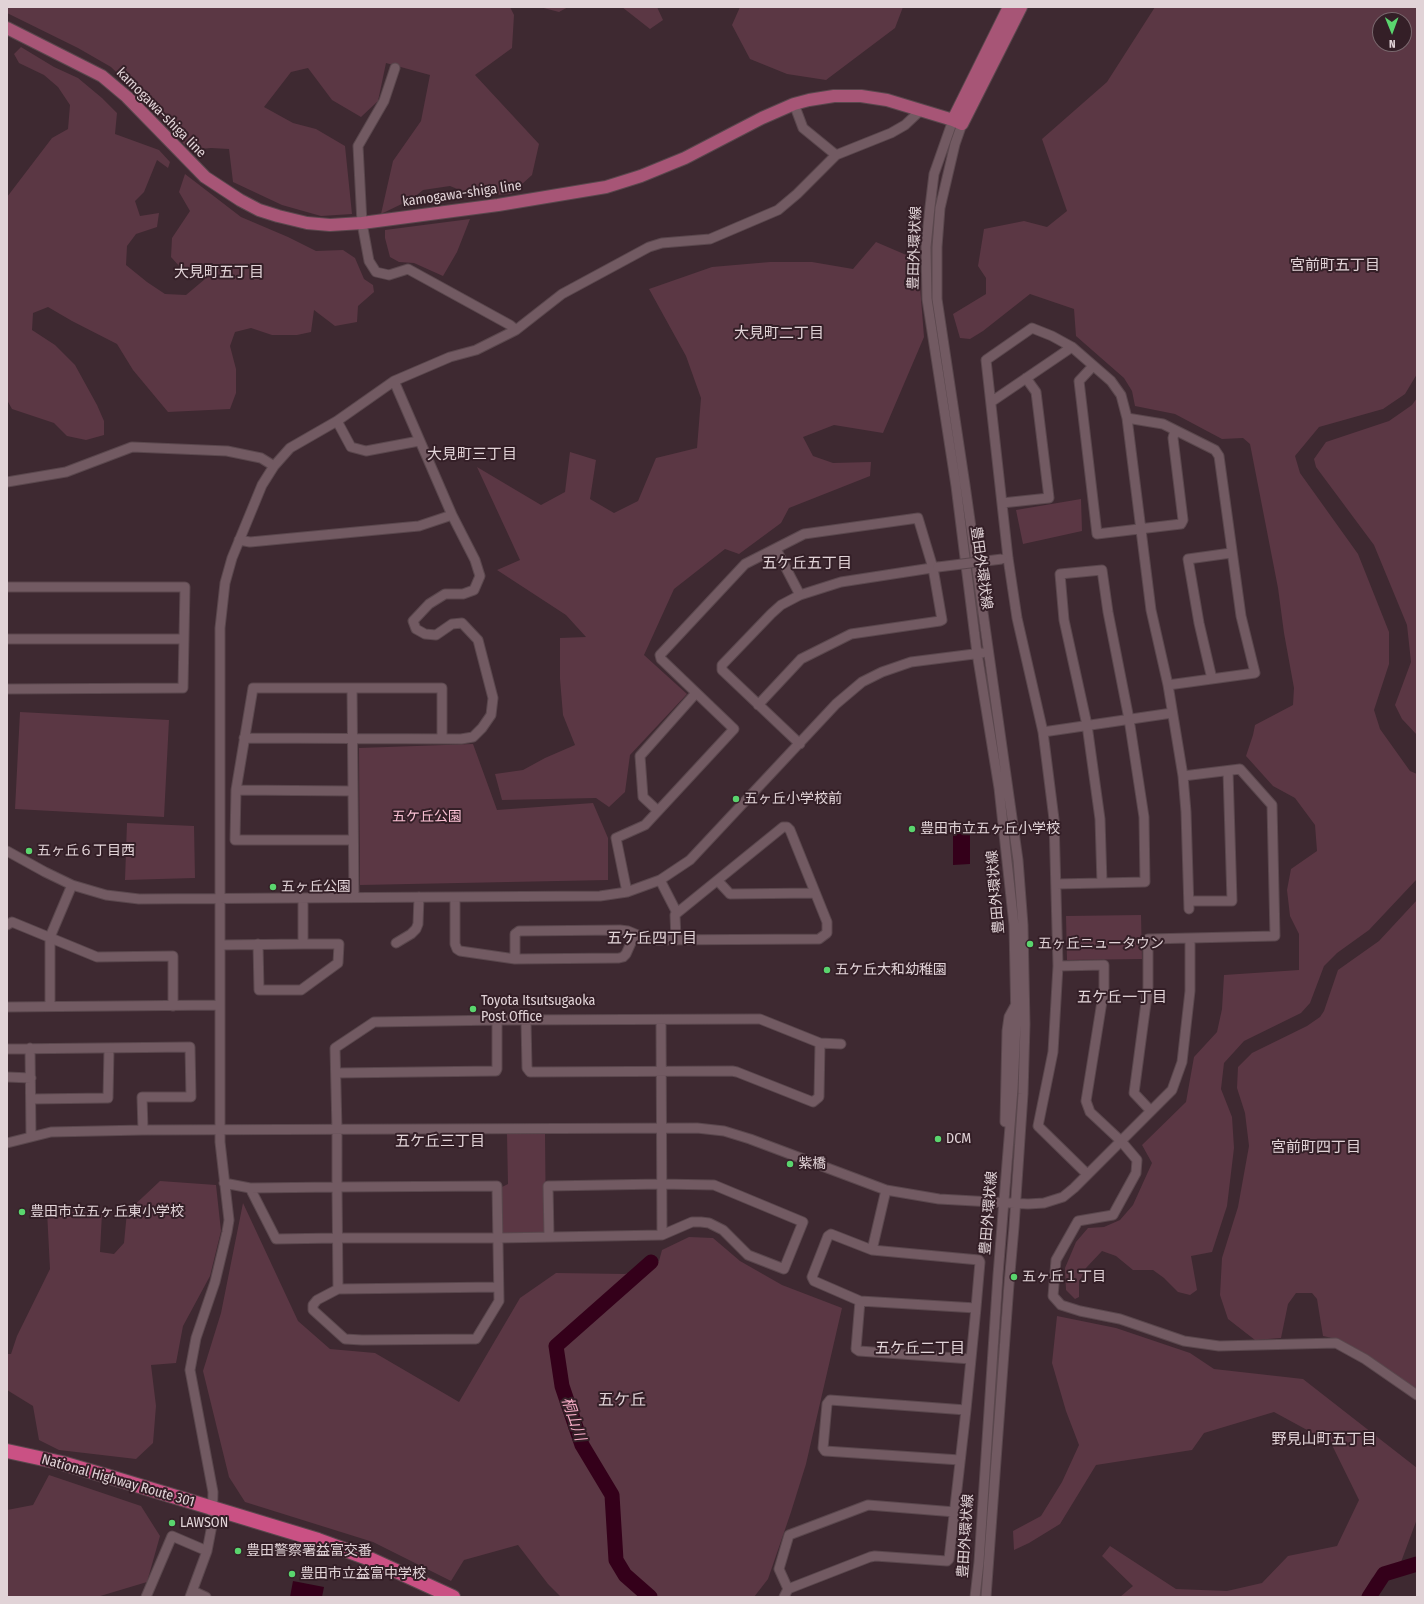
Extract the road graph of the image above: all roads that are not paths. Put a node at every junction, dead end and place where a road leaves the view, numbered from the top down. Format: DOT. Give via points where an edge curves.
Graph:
graph roads {
  1 [pos="1008,7"];
  2 [pos="1021,7"];
  3 [pos="7,28"];
  4 [pos="395,68"];
  5 [pos="794,104"];
  6 [pos="921,110"];
  7 [pos="957,122"];
  8 [pos="836,155"];
  9 [pos="362,223"];
  10 [pos="516,330"];
  11 [pos="1072,347"];
  12 [pos="1093,366"];
  13 [pos="1026,378"];
  14 [pos="394,382"];
  15 [pos="991,402"];
  16 [pos="1127,418"];
  17 [pos="337,421"];
  18 [pos="1174,430"];
  19 [pos="419,441"];
  20 [pos="274,466"];
  21 [pos="7,482"];
  22 [pos="1002,504"];
  23 [pos="452,515"];
  24 [pos="1140,529"];
  25 [pos="239,540"];
  26 [pos="776,550"];
  27 [pos="1231,553"];
  28 [pos="1005,558"];
  29 [pos="936,568"];
  30 [pos="7,587"];
  31 [pos="800,595"];
  32 [pos="7,638"];
  33 [pos="184,639"];
  34 [pos="989,653"];
  35 [pos="977,654"];
  36 [pos="1212,680"];
  37 [pos="1168,685"];
  38 [pos="352,688"];
  39 [pos="7,689"];
  40 [pos="696,693"];
  41 [pos="758,705"];
  42 [pos="1172,713"];
  43 [pos="1129,720"];
  44 [pos="1087,726"];
  45 [pos="1043,732"];
  46 [pos="244,738"];
  47 [pos="352,738"];
  48 [pos="442,738"];
  49 [pos="800,744"];
  50 [pos="1228,771"];
  51 [pos="1182,776"];
  52 [pos="236,790"];
  53 [pos="353,791"];
  54 [pos="658,811"];
  55 [pos="354,840"];
  56 [pos="7,851"];
  57 [pos="660,880"];
  58 [pos="718,881"];
  59 [pos="1102,883"];
  60 [pos="72,884"];
  61 [pos="1056,884"];
  62 [pos="627,892"];
  63 [pos="814,893"];
  64 [pos="354,897"];
  65 [pos="419,897"];
  66 [pos="303,898"];
  67 [pos="455,898"];
  68 [pos="220,899"];
  69 [pos="677,914"];
  70 [pos="7,925"];
  71 [pos="635,934"];
  72 [pos="50,937"];
  73 [pos="676,939"];
  74 [pos="1190,939"];
  75 [pos="396,943"];
  76 [pos="258,944"];
  77 [pos="303,944"];
  78 [pos="220,945"];
  79 [pos="515,959"];
  80 [pos="1058,966"];
  81 [pos="220,1005"];
  82 [pos="50,1006"];
  83 [pos="173,1006"];
  84 [pos="7,1007"];
  85 [pos="497,1020"];
  86 [pos="526,1020"];
  87 [pos="661,1020"];
  88 [pos="820,1043"];
  89 [pos="841,1044"];
  90 [pos="7,1048"];
  91 [pos="30,1048"];
  92 [pos="108,1049"];
  93 [pos="661,1071"];
  94 [pos="336,1073"];
  95 [pos="7,1077"];
  96 [pos="31,1078"];
  97 [pos="31,1099"];
  98 [pos="1150,1110"];
  99 [pos="662,1128"];
  100 [pos="143,1130"];
  101 [pos="221,1130"];
  102 [pos="337,1130"];
  103 [pos="31,1136"];
  104 [pos="1121,1141"];
  105 [pos="7,1143"];
  106 [pos="1087,1174"];
  107 [pos="224,1183"];
  108 [pos="661,1184"];
  109 [pos="336,1187"];
  110 [pos="250,1188"];
  111 [pos="886,1190"];
  112 [pos="1004,1203"];
  113 [pos="1016,1204"];
  114 [pos="662,1235"];
  115 [pos="549,1237"];
  116 [pos="337,1238"];
  117 [pos="498,1238"];
  118 [pos="872,1250"];
  119 [pos="498,1287"];
  120 [pos="338,1289"];
  121 [pos="860,1301"];
  122 [pos="976,1308"];
  123 [pos="971,1359"];
  124 [pos="1417,1395"];
  125 [pos="966,1410"];
  126 [pos="7,1451"];
  127 [pos="960,1460"];
  128 [pos="213,1508"];
  129 [pos="955,1512"];
  130 [pos="207,1551"];
  131 [pos="786,1593"];
  132 [pos="191,1594"];
  133 [pos="146,1597"];
  134 [pos="206,1597"];
  135 [pos="453,1597"];
  136 [pos="975,1597"];
  137 [pos="986,1597"];
  1 -- 7 [label="main road"];
  2 -- 7 [label="main road"];
  3 -- 9 [label="main road, kamogawa-shiga line" via="102,76 127,97 205,177 240,200 259,210 307,223"];
  4 -- 9 [label="street" via="384,101 358,146"];
  5 -- 6 [label="main road, kamogawa-shiga line" via="834,96 861,96 887,100"];
  5 -- 8 [label="street" via="803,128"];
  5 -- 9 [label="main road, kamogawa-shiga line" via="685,158 606,187 506,204"];
  6 -- 7 [label="main road, kamogawa-shiga line"];
  6 -- 8 [label="street" via="896,130"];
  7 -- 34 [label="street, 豊田外環状線" via="955,144 940,208 937,299"];
  7 -- 35 [label="street, 豊田外環状線" via="934,174 926,247 927,298 956,486"];
  8 -- 10 [label="street" via="778,210 710,239 662,243 650,247 562,294"];
  9 -- 10 [label="street" via="369,261 376,272 389,275 408,269"];
  10 -- 14 [label="street" via="476,350 450,357"];
  11 -- 12 [label="street"];
  11 -- 13 [label="street"];
  11 -- 15 [label="street" via="1032,328 986,360"];
  12 -- 16 [label="street" via="1121,395"];
  12 -- 24 [label="street" via="1079,381 1097,534"];
  13 -- 15 [label="street"];
  13 -- 22 [label="street" via="1036,392 1049,498"];
  14 -- 17 [label="street"];
  14 -- 19 [label="street"];
  15 -- 22 [label="street"];
  16 -- 18 [label="street" via="1163,424"];
  16 -- 24 [label="street"];
  17 -- 19 [label="street" via="351,447 366,451"];
  17 -- 20 [label="street" via="290,448"];
  18 -- 24 [label="street" via="1184,520 1181,524"];
  18 -- 27 [label="street" via="1215,450 1219,456"];
  19 -- 23 [label="street"];
  20 -- 21 [label="street" via="261,458 227,451 132,447 66,472"];
  20 -- 25 [label="street" via="262,485"];
  22 -- 28 [label="street"];
  23 -- 25 [label="street" via="419,526 250,542"];
  23 -- 48 [label="street" via="475,560 480,576 474,590 462,594 445,594 429,604 413,621 416,629 425,634 436,635 452,624 462,623 470,630 478,640 493,698 491,715 473,737"];
  24 -- 37 [label="street" via="1151,610"];
  25 -- 68 [label="street" via="225,583 220,628"];
  26 -- 29 [label="street" via="804,534 917,518 920,520"];
  26 -- 31 [label="street"];
  26 -- 40 [label="street" via="745,564 660,655 661,659"];
  27 -- 36 [label="street" via="1241,616 1254,673"];
  27 -- 36 [label="street" via="1188,559 1198,623"];
  28 -- 29 [label="street, bridge"];
  28 -- 45 [label="street"];
  29 -- 31 [label="street" via="840,582"];
  29 -- 41 [label="street" via="942,620 851,634 801,659"];
  30 -- 33 [label="street" via="185,587"];
  31 -- 41 [label="street" via="781,605 771,614 721,668"];
  32 -- 33 [label="street"];
  33 -- 39 [label="street" via="183,688"];
  34 -- 35 [label="street"];
  34 -- 113 [label="street, 豊田外環状線" via="1017,852 1023,925 1025,1048"];
  35 -- 49 [label="street" via="910,662 871,677 845,695"];
  35 -- 112 [label="street, 豊田外環状線" via="1000,788 1014,926 1014,1067"];
  36 -- 37 [label="street"];
  37 -- 42 [label="street"];
  38 -- 46 [label="street" via="253,688"];
  38 -- 47 [label="street"];
  38 -- 48 [label="street" via="442,688"];
  40 -- 54 [label="street" via="640,756 642,797"];
  40 -- 54 [label="street" via="734,730"];
  41 -- 49 [label="street"];
  42 -- 43 [label="street"];
  42 -- 51 [label="street"];
  43 -- 44 [label="street"];
  43 -- 44 [label="street" via="1102,570 1060,574 1064,620"];
  43 -- 59 [label="street" via="1144,816 1144,882"];
  44 -- 45 [label="street"];
  44 -- 59 [label="street" via="1100,819"];
  45 -- 61 [label="street" via="1054,819"];
  46 -- 47 [label="street"];
  46 -- 52 [label="street"];
  47 -- 48 [label="street"];
  47 -- 53 [label="street"];
  49 -- 57 [label="street" via="690,860"];
  50 -- 51 [label="street"];
  50 -- 51 [label="street" via="1232,901 1189,905 1186,812"];
  50 -- 74 [label="street" via="1240,769 1272,805 1275,936"];
  52 -- 53 [label="street"];
  52 -- 55 [label="street" via="236,840"];
  53 -- 55 [label="street"];
  54 -- 62 [label="street" via="645,826 616,838"];
  55 -- 64 [label="street"];
  56 -- 60 [label="street"];
  57 -- 62 [label="street"];
  57 -- 69 [label="street"];
  58 -- 63 [label="street" via="730,894"];
  58 -- 63 [label="street" via="783,827 787,827"];
  58 -- 69 [label="street"];
  59 -- 61 [label="street"];
  60 -- 68 [label="street" via="106,896 139,899"];
  60 -- 72 [label="street"];
  61 -- 80 [label="street"];
  62 -- 67 [label="street" via="600,896"];
  63 -- 73 [label="street" via="828,928 819,939"];
  64 -- 65 [label="street"];
  64 -- 66 [label="street"];
  65 -- 67 [label="street"];
  65 -- 75 [label="street" via="416,929"];
  66 -- 68 [label="street"];
  66 -- 77 [label="street"];
  67 -- 79 [label="street" via="457,949"];
  68 -- 78 [label="street"];
  69 -- 73 [label="street"];
  70 -- 72 [label="street" via="12,922"];
  71 -- 73 [label="street" via="650,940"];
  71 -- 79 [label="street" via="628,951 621,958"];
  71 -- 79 [label="street" via="620,930 519,931 515,934"];
  72 -- 82 [label="street"];
  72 -- 83 [label="street" via="97,957 173,956"];
  74 -- 98 [label="street" via="1190,990 1182,1062 1172,1090"];
  74 -- 98 [label="street" via="1148,939 1148,988 1134,1093"];
  76 -- 77 [label="street"];
  76 -- 77 [label="street" via="258,990 302,990 338,963 339,944"];
  76 -- 78 [label="street"];
  78 -- 81 [label="street"];
  80 -- 104 [label="street" via="1104,965 1104,990 1086,1101 1090,1112"];
  80 -- 106 [label="street" via="1053,1052 1038,1126"];
  81 -- 83 [label="street"];
  81 -- 101 [label="street"];
  82 -- 83 [label="street"];
  82 -- 84 [label="street"];
  85 -- 86 [label="street"];
  85 -- 94 [label="street" via="374,1022 335,1048"];
  85 -- 94 [label="street" via="496,1071"];
  86 -- 87 [label="street"];
  86 -- 93 [label="street" via="527,1068 530,1072"];
  87 -- 88 [label="street" via="760,1019"];
  87 -- 93 [label="street"];
  88 -- 89 [label="street"];
  88 -- 93 [label="street" via="819,1097 813,1102 737,1072"];
  90 -- 91 [label="street"];
  91 -- 92 [label="street"];
  91 -- 96 [label="street"];
  92 -- 97 [label="street" via="108,1098"];
  92 -- 100 [label="street" via="190,1047 191,1097 142,1097"];
  93 -- 99 [label="street"];
  94 -- 102 [label="street"];
  95 -- 96 [label="street"];
  96 -- 97 [label="street"];
  97 -- 103 [label="street"];
  98 -- 104 [label="street"];
  99 -- 102 [label="street"];
  99 -- 108 [label="street"];
  99 -- 111 [label="street" via="724,1131"];
  100 -- 101 [label="street"];
  100 -- 103 [label="street" via="51,1132"];
  101 -- 102 [label="street"];
  101 -- 107 [label="street"];
  102 -- 109 [label="street"];
  103 -- 105 [label="street"];
  104 -- 106 [label="street"];
  104 -- 124 [label="street" via="1137,1160 1136,1173 1113,1214 1078,1221 1056,1260 1053,1296 1061,1304 1080,1311 1120,1319 1184,1341 1219,1346 1336,1343"];
  106 -- 113 [label="street" via="1063,1197 1044,1204"];
  107 -- 110 [label="street"];
  107 -- 128 [label="street" via="228,1232 215,1282 196,1338 190,1370 210,1470"];
  108 -- 114 [label="street"];
  108 -- 114 [label="street" via="714,1185 803,1222 784,1268 748,1255 722,1230 709,1224 692,1222"];
  108 -- 115 [label="street" via="548,1186"];
  109 -- 110 [label="street"];
  109 -- 116 [label="street"];
  109 -- 117 [label="street" via="497,1186"];
  110 -- 116 [label="street" via="276,1239"];
  111 -- 112 [label="street" via="939,1199"];
  111 -- 118 [label="street"];
  112 -- 113 [label="street"];
  112 -- 136 [label="street, 豊田外環状線"];
  113 -- 137 [label="street, 豊田外環状線"];
  114 -- 115 [label="street"];
  115 -- 117 [label="street"];
  116 -- 117 [label="street"];
  116 -- 120 [label="street"];
  117 -- 119 [label="street"];
  118 -- 121 [label="street" via="831,1234 812,1277 814,1281"];
  118 -- 122 [label="street" via="979,1260"];
  119 -- 120 [label="street"];
  119 -- 120 [label="street" via="499,1301 476,1338 362,1340 345,1338 313,1310 317,1300"];
  121 -- 122 [label="street"];
  121 -- 123 [label="street" via="856,1349 859,1351"];
  122 -- 123 [label="street"];
  123 -- 125 [label="street"];
  125 -- 127 [label="street"];
  125 -- 127 [label="street" via="830,1400 827,1404 823,1448 825,1451"];
  126 -- 128 [label="highway, National Highway Route 301" via="82,1469"];
  127 -- 129 [label="street"];
  128 -- 130 [label="street"];
  128 -- 135 [label="highway, National Highway Route 301" via="318,1540 370,1559"];
  129 -- 131 [label="street" via="948,1561 875,1556"];
  129 -- 131 [label="street" via="868,1505 789,1535 779,1569"];
  130 -- 132 [label="street"];
  130 -- 133 [label="street" via="172,1536"];
  132 -- 134 [label="street"];
}
